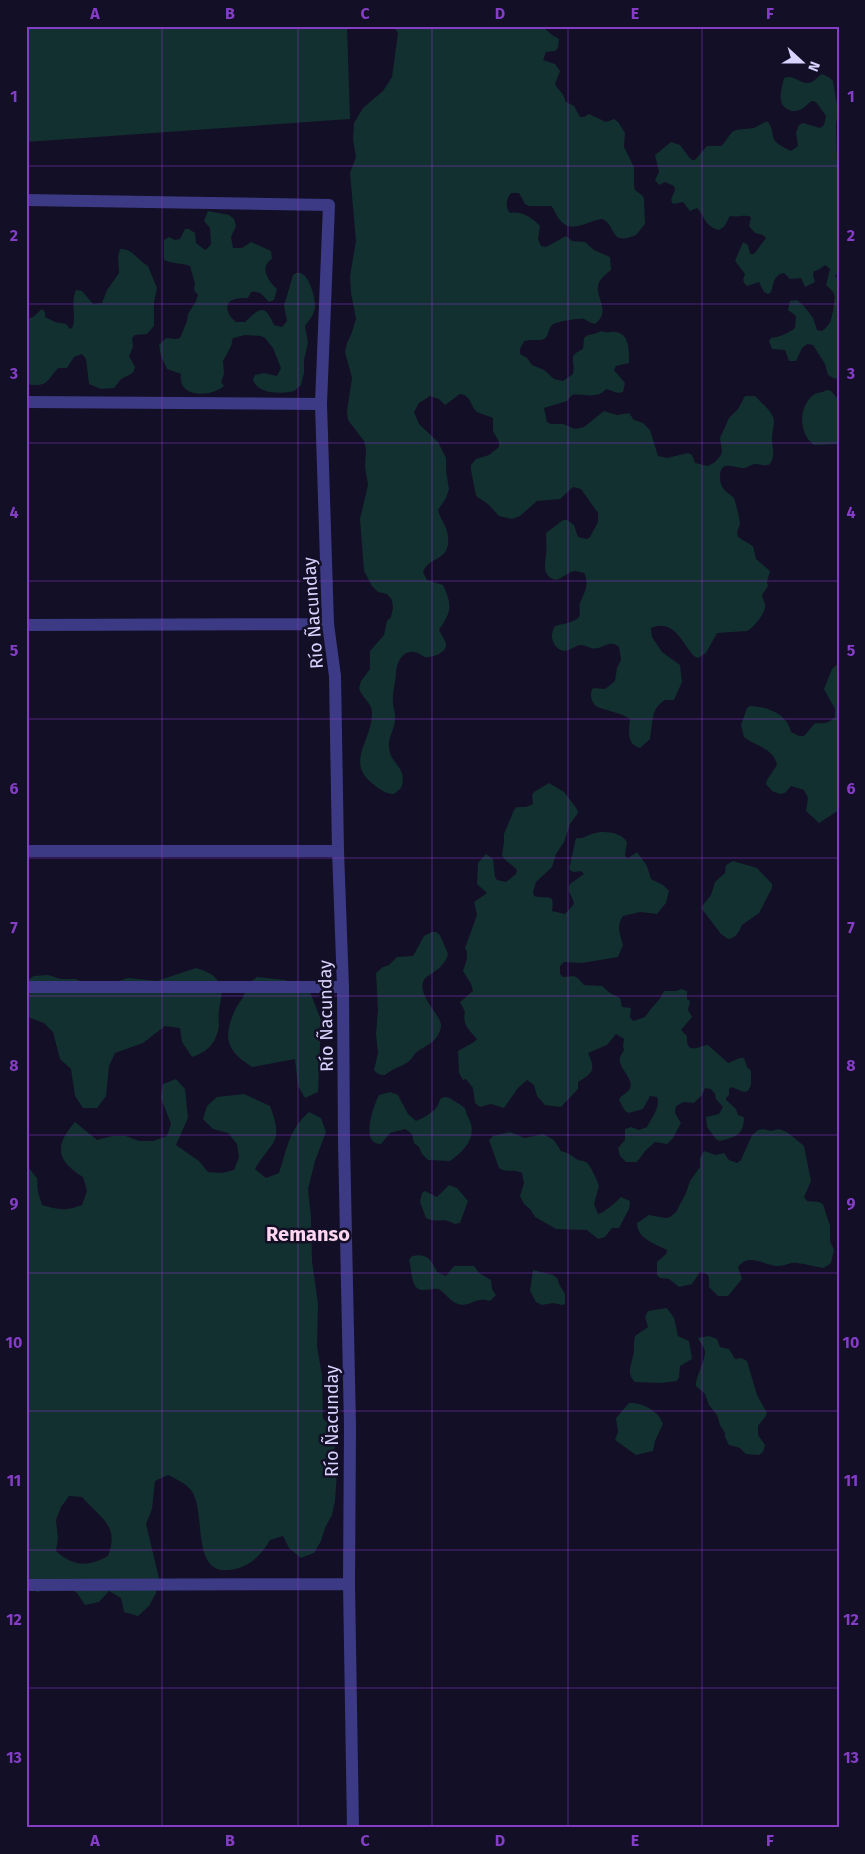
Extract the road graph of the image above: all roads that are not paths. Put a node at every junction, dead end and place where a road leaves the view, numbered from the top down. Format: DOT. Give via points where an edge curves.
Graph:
graph roads {
  1 [pos="26,200"];
  2 [pos="26,402"];
  3 [pos="321,404"];
  4 [pos="328,624"];
  5 [pos="26,625"];
  6 [pos="26,851"];
  7 [pos="338,851"];
  8 [pos="26,987"];
  9 [pos="343,987"];
  10 [pos="349,1584"];
  11 [pos="26,1585"];
  12 [pos="353,1828"];
  1 -- 3 [label="street, Río Ñacunday" via="330,205"];
  2 -- 3 [label="street"];
  3 -- 4 [label="street, Río Ñacunday"];
  4 -- 5 [label="street"];
  4 -- 7 [label="street, Río Ñacunday" via="335,676"];
  6 -- 7 [label="street"];
  7 -- 9 [label="street, Río Ñacunday"];
  8 -- 9 [label="street"];
  9 -- 10 [label="street, Río Ñacunday" via="350,1426"];
  10 -- 11 [label="street"];
  10 -- 12 [label="street, Río Ñacunday"];
}
